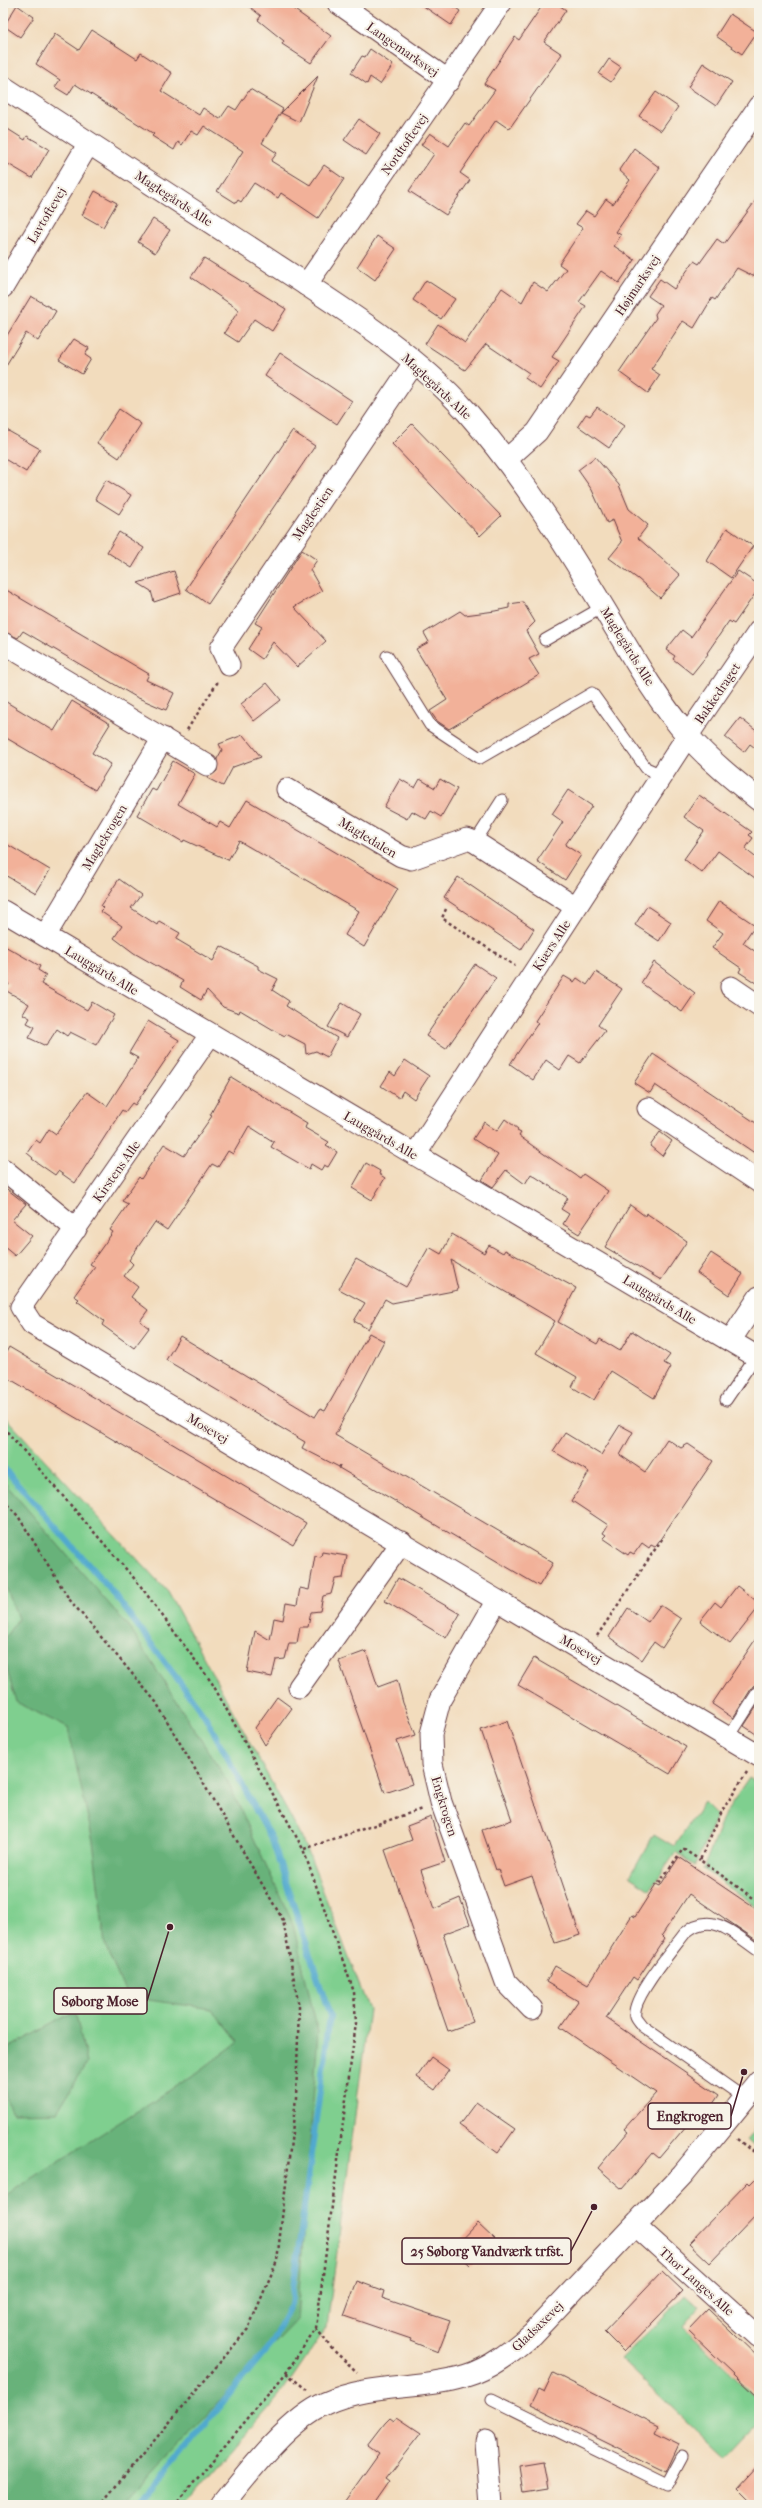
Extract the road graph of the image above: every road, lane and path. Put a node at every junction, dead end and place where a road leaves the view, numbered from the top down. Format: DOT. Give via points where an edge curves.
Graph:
graph roads {
  1 [pos="338,3"];
  2 [pos="501,3"];
  3 [pos="449,81"];
  4 [pos="3,87"];
  5 [pos="759,106"];
  6 [pos="89,143"];
  7 [pos="306,285"];
  8 [pos="3,288"];
  9 [pos="414,363"];
  10 [pos="507,459"];
  11 [pos="603,607"];
  12 [pos="759,631"];
  13 [pos="544,640"];
  14 [pos="3,644"];
  15 [pos="386,656"];
  16 [pos="229,665"];
  17 [pos="688,735"];
  18 [pos="170,742"];
  19 [pos="208,765"];
  20 [pos="662,775"];
  21 [pos="287,789"];
  22 [pos="502,800"];
  23 [pos="759,800"];
  24 [pos="475,842"];
  25 [pos="576,907"];
  26 [pos="446,909"];
  27 [pos="3,911"];
  28 [pos="45,936"];
  29 [pos="531,976"];
  30 [pos="731,987"];
  31 [pos="759,1006"];
  32 [pos="210,1035"];
  33 [pos="648,1108"];
  34 [pos="414,1155"];
  35 [pos="3,1169"];
  36 [pos="759,1182"];
  37 [pos="76,1229"];
  38 [pos="759,1297"];
  39 [pos="21,1307"];
  40 [pos="730,1341"];
  41 [pos="757,1357"];
  42 [pos="726,1400"];
  43 [pos="3,1427"];
  44 [pos="3,1500"];
  45 [pos="664,1536"];
  46 [pos="402,1542"];
  47 [pos="497,1600"];
  48 [pos="587,1651"];
  49 [pos="299,1687"];
  50 [pos="759,1690"];
  51 [pos="728,1737"];
  52 [pos="759,1755"];
  53 [pos="441,1802"];
  54 [pos="304,1849"];
  55 [pos="700,1860"];
  56 [pos="659,1883"];
  57 [pos="759,1902"];
  58 [pos="759,1951"];
  59 [pos="532,2009"];
  60 [pos="759,2081"];
  61 [pos="746,2099"];
  62 [pos="723,2128"];
  63 [pos="759,2157"];
  64 [pos="635,2225"];
  65 [pos="316,2328"];
  66 [pos="759,2337"];
  67 [pos="286,2373"];
  68 [pos="368,2389"];
  69 [pos="492,2399"];
  70 [pos="325,2403"];
  71 [pos="486,2441"];
  72 [pos="682,2457"];
  73 [pos="100,2505"];
  74 [pos="175,2505"];
  75 [pos="222,2505"];
  76 [pos="491,2505"];
  1 -- 3 [label="street, Langemarksvej"];
  2 -- 3 [label="street, Nordtoftevej"];
  3 -- 7 [label="street, Nordtoftevej"];
  4 -- 6 [label="street, Maglegårds Alle"];
  5 -- 10 [label="street, Højmarksvej" via="537,432"];
  6 -- 7 [label="street, Maglegårds Alle"];
  6 -- 8 [label="street, Lavtoftevej"];
  7 -- 9 [label="street, Maglegårds Alle"];
  9 -- 10 [label="street, Maglegårds Alle" via="464,409"];
  9 -- 16 [label="street, Maglestien" via="221,648"];
  10 -- 11 [label="street, Maglegårds Alle" via="559,535"];
  11 -- 13 [label="lane"];
  11 -- 17 [label="street, Maglegårds Alle" via="644,674"];
  12 -- 17 [label="street, Bakkedraget"];
  14 -- 18 [label="street"];
  15 -- 20 [label="lane" via="430,725 480,758 592,693 646,768"];
  16 -- 18 [label="path"];
  17 -- 20 [label="street, Kiærs Alle"];
  17 -- 23 [label="street, Maglegårds Alle" via="732,779"];
  18 -- 19 [label="street"];
  18 -- 28 [label="street, Maglekrogen"];
  20 -- 25 [label="street, Kiærs Alle"];
  21 -- 24 [label="street, Magledalen" via="401,856 411,859 467,838"];
  22 -- 24 [label="lane"];
  24 -- 25 [label="street"];
  25 -- 29 [label="street, Kiærs Alle"];
  26 -- 29 [label="path" via="442,918"];
  27 -- 28 [label="street, Lauggårds Alle"];
  28 -- 32 [label="street, Lauggårds Alle"];
  29 -- 34 [label="street, Kiærs Alle"];
  30 -- 31 [label="street"];
  32 -- 34 [label="street, Lauggårds Alle"];
  32 -- 37 [label="street, Kirstens Alle"];
  33 -- 36 [label="street"];
  34 -- 40 [label="street, Lauggårds Alle"];
  35 -- 37 [label="street"];
  37 -- 39 [label="street, Kirstens Alle"];
  38 -- 40 [label="street"];
  39 -- 46 [label="street, Mosevej" via="32,1324"];
  40 -- 41 [label="street, Lauggårds Alle"];
  41 -- 42 [label="lane"];
  43 -- 54 [label="path" via="139,1584 212,1683"];
  44 -- 73 [label="path" via="18,1516 69,1599 156,1702 283,1920 299,2007 296,2098 277,2261 248,2329"];
  45 -- 48 [label="path"];
  46 -- 47 [label="street, Mosevej"];
  46 -- 49 [label="street"];
  47 -- 48 [label="street, Mosevej"];
  47 -- 53 [label="street, Engkrogen" via="440,1700 432,1742 432,1764"];
  48 -- 51 [label="street, Mosevej"];
  50 -- 51 [label="lane"];
  51 -- 52 [label="street, Mosevej"];
  52 -- 55 [label="path" via="722,1811"];
  53 -- 54 [label="path"];
  53 -- 59 [label="street, Engkrogen" via="506,1982"];
  54 -- 65 [label="path" via="354,1992 356,2023"];
  55 -- 56 [label="path" via="683,1849"];
  55 -- 57 [label="path"];
  58 -- 61 [label="lane" via="727,1929 715,1924 705,1922 693,1926 685,1933 642,1992 636,2004 635,2015 642,2026"];
  60 -- 61 [label="street, Gladsaxevej"];
  61 -- 62 [label="street, Gladsaxevej"];
  62 -- 63 [label="path"];
  62 -- 64 [label="street, Gladsaxevej"];
  64 -- 66 [label="street, Thor Langes Alle"];
  64 -- 68 [label="street, Gladsaxevej" via="532,2334 495,2362 467,2376 440,2382"];
  65 -- 67 [label="path"];
  65 -- 68 [label="path" via="332,2349 353,2366"];
  67 -- 70 [label="path"];
  67 -- 74 [label="path"];
  68 -- 70 [label="street, Gladsaxevej"];
  69 -- 72 [label="lane" via="667,2485"];
  70 -- 75 [label="street, Gladsaxevej" via="299,2421 278,2441"];
  71 -- 76 [label="street"];
}
